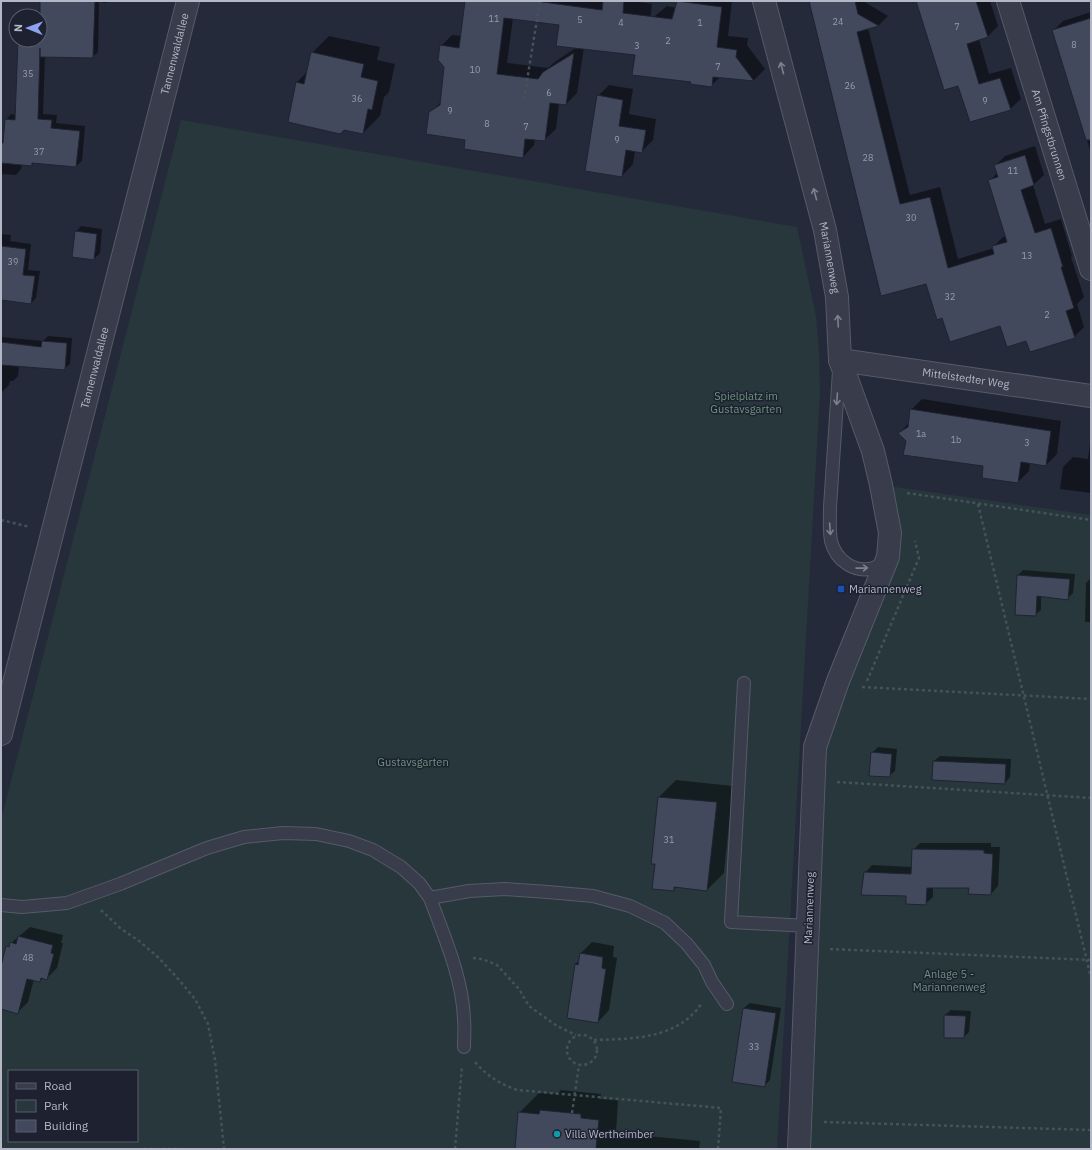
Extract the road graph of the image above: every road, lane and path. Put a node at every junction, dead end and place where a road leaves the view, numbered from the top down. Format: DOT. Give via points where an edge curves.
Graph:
graph roads {
  1 [pos="188,1"];
  2 [pos="540,1"];
  3 [pos="764,1"];
  4 [pos="1008,1"];
  5 [pos="524,99"];
  6 [pos="1091,269"];
  7 [pos="840,360"];
  8 [pos="1091,396"];
  9 [pos="903,492"];
  10 [pos="978,504"];
  11 [pos="1091,520"];
  12 [pos="914,536"];
  13 [pos="888,557"];
  14 [pos="838,681"];
  15 [pos="744,683"];
  16 [pos="864,687"];
  17 [pos="861,694"];
  18 [pos="1023,695"];
  19 [pos="1091,699"];
  20 [pos="1,734"];
  21 [pos="835,781"];
  22 [pos="1047,795"];
  23 [pos="1091,798"];
  24 [pos="95,893"];
  25 [pos="430,898"];
  26 [pos="1,906"];
  27 [pos="809,926"];
  28 [pos="826,949"];
  29 [pos="452,958"];
  30 [pos="1087,960"];
  31 [pos="1091,960"];
  32 [pos="1091,978"];
  33 [pos="712,982"];
  34 [pos="727,1004"];
  35 [pos="576,1035"];
  36 [pos="594,1040"];
  37 [pos="464,1047"];
  38 [pos="579,1065"];
  39 [pos="575,1095"];
  40 [pos="572,1113"];
  41 [pos="819,1122"];
  42 [pos="1091,1130"];
  43 [pos="144,1149"];
  44 [pos="184,1149"];
  45 [pos="224,1149"];
  46 [pos="455,1149"];
  47 [pos="718,1149"];
  48 [pos="799,1149"];
  1 -- 20 [label="street, Tannenwaldallee"];
  2 -- 5 [label="path"];
  7 -- 3 [label="street, Mariannenweg, one-way" via="836,297 825,230"];
  4 -- 6 [label="street, Am Pfingstbrunnen"];
  7 -- 8 [label="street, Mittelstedter Weg"];
  7 -- 13 [label="street, Mariannenweg" via="882,485 890,533"];
  7 -- 13 [label="lane, one-way" via="830,507 831,542 837,555 854,568 876,567"];
  9 -- 10 [label="path"];
  10 -- 11 [label="path"];
  10 -- 18 [label="path"];
  12 -- 16 [label="path" via="919,558"];
  13 -- 14 [label="street, Mariannenweg"];
  14 -- 16 [label="path"];
  14 -- 27 [label="street, Mariannenweg" via="815,747"];
  15 -- 27 [label="lane" via="731,922"];
  16 -- 17 [label="path"];
  16 -- 18 [label="path"];
  18 -- 19 [label="path"];
  18 -- 22 [label="path"];
  21 -- 22 [label="path"];
  22 -- 23 [label="path"];
  22 -- 30 [label="path"];
  24 -- 25 [label="lane" via="207,848 244,837 284,833 316,834 373,850 401,867 419,883"];
  24 -- 26 [label="lane" via="67,903"];
  24 -- 45 [label="path" via="100,909 159,958 179,980 195,999 208,1024 215,1060"];
  25 -- 29 [label="lane"];
  25 -- 33 [label="lane" via="469,891 505,889 593,896 630,906 665,923 704,965"];
  27 -- 48 [label="street, Mariannenweg"];
  28 -- 30 [label="path"];
  29 -- 35 [label="path" via="482,959 497,965 519,989 529,1006 557,1026"];
  29 -- 37 [label="lane" via="461,990"];
  30 -- 31 [label="path"];
  30 -- 32 [label="path"];
  33 -- 34 [label="lane"];
  33 -- 36 [label="path" via="699,1007 674,1028 656,1035 636,1038"];
  35 -- 36 [label="path" via="586,1035"];
  35 -- 38 [label="path" via="569,1042 566,1051 571,1060"];
  36 -- 38 [label="path" via="597,1048 595,1057 588,1064"];
  37 -- 39 [label="path" via="487,1075 504,1086 517,1090"];
  37 -- 46 [label="path"];
  38 -- 39 [label="path"];
  39 -- 40 [label="path"];
  39 -- 47 [label="path" via="721,1108"];
  41 -- 42 [label="path"];
  43 -- 44 [label="path"];
}
